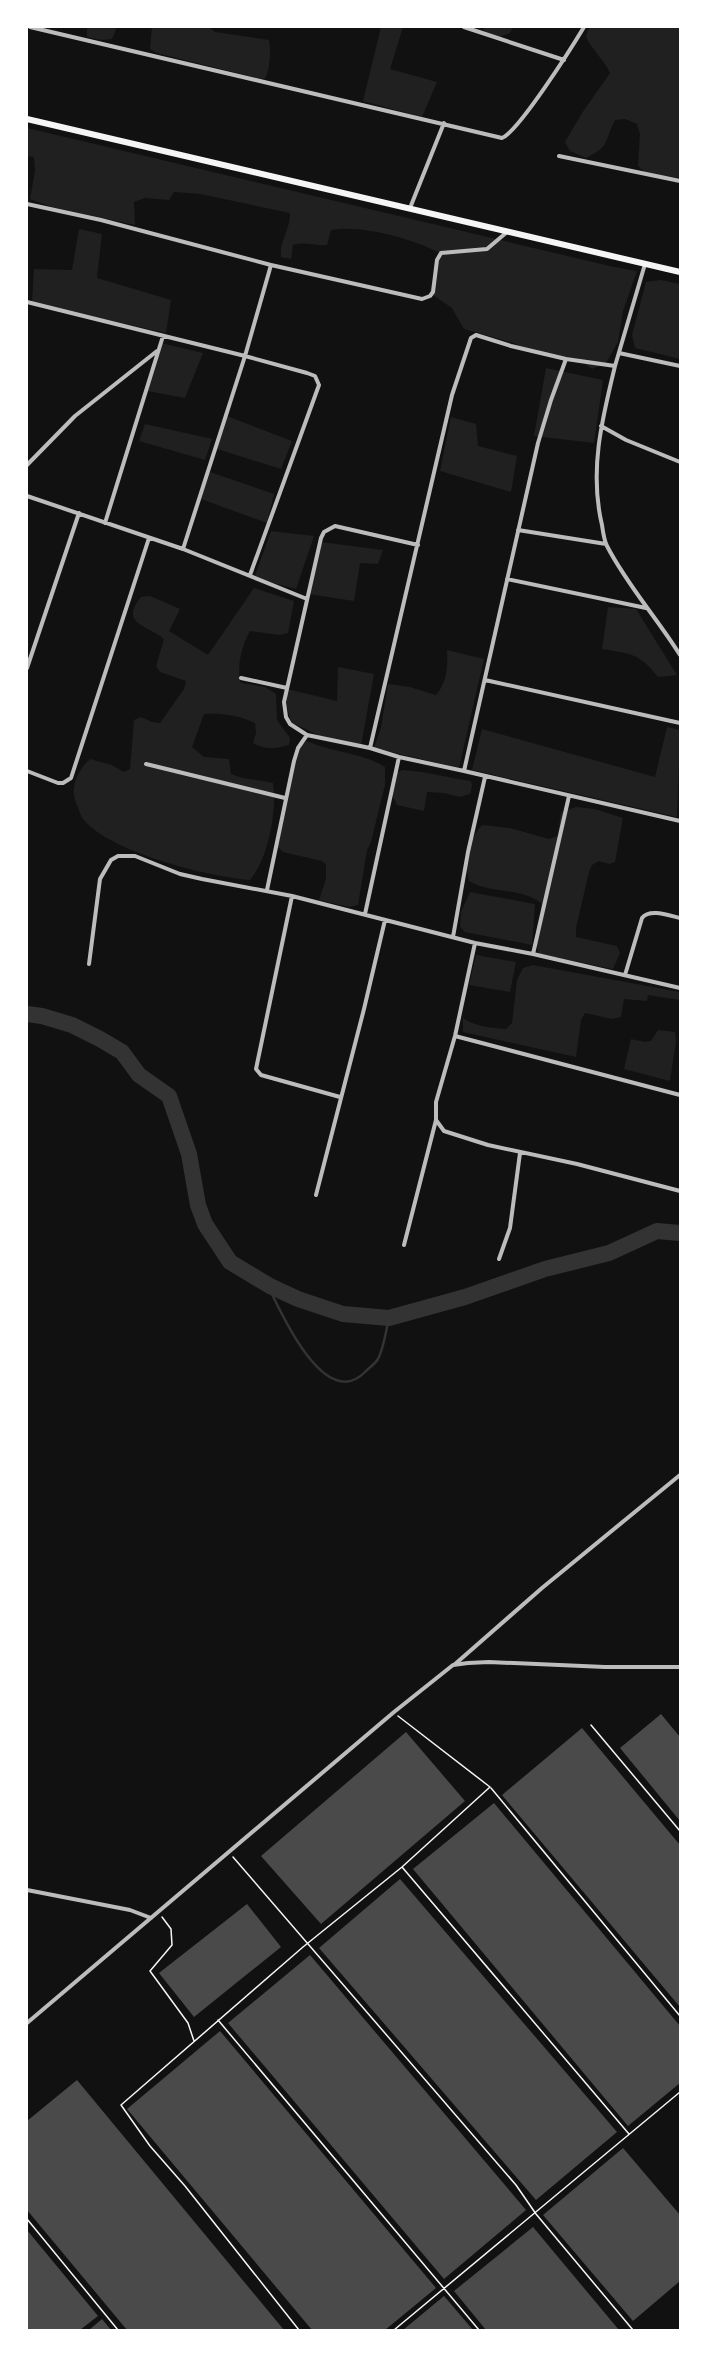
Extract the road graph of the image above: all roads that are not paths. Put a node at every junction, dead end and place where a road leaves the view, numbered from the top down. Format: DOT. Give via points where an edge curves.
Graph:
graph roads {
  1 [pos="30,27"];
  2 [pos="464,27"];
  3 [pos="584,27"];
  4 [pos="474,28"];
  5 [pos="564,60"];
  6 [pos="27,119"];
  7 [pos="444,124"];
  8 [pos="559,156"];
  9 [pos="680,181"];
  10 [pos="27,204"];
  11 [pos="410,208"];
  12 [pos="507,232"];
  13 [pos="645,264"];
  14 [pos="271,265"];
  15 [pos="680,272"];
  16 [pos="27,302"];
  17 [pos="163,336"];
  18 [pos="158,351"];
  19 [pos="619,353"];
  20 [pos="245,356"];
  21 [pos="566,359"];
  22 [pos="615,366"];
  23 [pos="680,366"];
  24 [pos="600,426"];
  25 [pos="680,462"];
  26 [pos="27,465"];
  27 [pos="27,496"];
  28 [pos="79,513"];
  29 [pos="105,522"];
  30 [pos="518,530"];
  31 [pos="148,538"];
  32 [pos="606,544"];
  33 [pos="418,545"];
  34 [pos="183,549"];
  35 [pos="250,575"];
  36 [pos="507,579"];
  37 [pos="307,599"];
  38 [pos="646,608"];
  39 [pos="680,655"];
  40 [pos="27,668"];
  41 [pos="241,678"];
  42 [pos="484,680"];
  43 [pos="287,688"];
  44 [pos="680,723"];
  45 [pos="307,735"];
  46 [pos="370,748"];
  47 [pos="399,757"];
  48 [pos="146,764"];
  49 [pos="27,771"];
  50 [pos="464,771"];
  51 [pos="485,777"];
  52 [pos="569,796"];
  53 [pos="285,798"];
  54 [pos="680,821"];
  55 [pos="267,890"];
  56 [pos="292,896"];
  57 [pos="365,914"];
  58 [pos="680,918"];
  59 [pos="385,920"];
  60 [pos="454,937"];
  61 [pos="475,943"];
  62 [pos="533,954"];
  63 [pos="89,964"];
  64 [pos="625,975"];
  65 [pos="680,988"];
  66 [pos="455,1036"];
  67 [pos="680,1095"];
  68 [pos="340,1097"];
  69 [pos="436,1120"];
  70 [pos="520,1153"];
  71 [pos="680,1189"];
  72 [pos="316,1195"];
  73 [pos="404,1245"];
  74 [pos="499,1259"];
  75 [pos="680,1475"];
  76 [pos="453,1665"];
  77 [pos="680,1667"];
  78 [pos="27,1890"];
  79 [pos="151,1918"];
  80 [pos="27,2023"];
  1 -- 7 [label="street"];
  2 -- 4 [label="street"];
  3 -- 5 [label="street"];
  4 -- 5 [label="street"];
  5 -- 7 [label="street" via="507,136 495,137"];
  6 -- 11 [label="highway"];
  7 -- 11 [label="street"];
  8 -- 9 [label="street"];
  10 -- 14 [label="street" via="100,220"];
  11 -- 12 [label="highway"];
  12 -- 13 [label="highway"];
  12 -- 14 [label="street" via="487,249 441,253 437,260 433,292 422,299"];
  13 -- 15 [label="highway"];
  13 -- 19 [label="street"];
  14 -- 20 [label="street"];
  16 -- 17 [label="street"];
  17 -- 18 [label="street"];
  17 -- 20 [label="street"];
  18 -- 26 [label="street" via="75,416"];
  18 -- 29 [label="street"];
  19 -- 22 [label="street"];
  19 -- 23 [label="street"];
  20 -- 34 [label="street"];
  20 -- 35 [label="street" via="315,376 319,386"];
  21 -- 22 [label="street"];
  21 -- 30 [label="street" via="540,436"];
  21 -- 33 [label="street" via="476,334 472,336 452,395"];
  22 -- 24 [label="street"];
  24 -- 25 [label="street" via="626,440"];
  24 -- 32 [label="street" via="597,500"];
  27 -- 28 [label="street"];
  28 -- 29 [label="street"];
  28 -- 40 [label="street"];
  29 -- 31 [label="street"];
  30 -- 32 [label="street"];
  30 -- 36 [label="street"];
  31 -- 34 [label="street"];
  31 -- 49 [label="street" via="71,778 58,783"];
  32 -- 38 [label="street"];
  33 -- 37 [label="street" via="335,526 328,529 321,538"];
  33 -- 46 [label="street"];
  34 -- 35 [label="street"];
  35 -- 37 [label="street"];
  36 -- 38 [label="street"];
  36 -- 42 [label="street"];
  37 -- 43 [label="street"];
  38 -- 39 [label="street"];
  41 -- 43 [label="street"];
  42 -- 44 [label="street"];
  42 -- 50 [label="street"];
  43 -- 45 [label="street" via="284,702 286,717 290,724"];
  45 -- 46 [label="street"];
  45 -- 53 [label="street" via="298,748"];
  46 -- 47 [label="street"];
  47 -- 50 [label="street"];
  47 -- 57 [label="street"];
  48 -- 53 [label="street"];
  50 -- 51 [label="street"];
  51 -- 52 [label="street"];
  51 -- 60 [label="street" via="468,852"];
  52 -- 54 [label="street"];
  52 -- 62 [label="street"];
  53 -- 55 [label="street"];
  55 -- 56 [label="street"];
  55 -- 63 [label="street" via="180,874 135,856 118,856 106,865 100,879"];
  56 -- 57 [label="street"];
  56 -- 68 [label="street" via="256,1069 261,1075"];
  57 -- 59 [label="street"];
  58 -- 64 [label="street" via="645,914"];
  59 -- 60 [label="street"];
  59 -- 68 [label="street"];
  60 -- 61 [label="street"];
  61 -- 62 [label="street"];
  61 -- 66 [label="street"];
  62 -- 64 [label="street"];
  64 -- 65 [label="street"];
  66 -- 67 [label="street"];
  66 -- 69 [label="street" via="436,1102"];
  68 -- 72 [label="street"];
  69 -- 70 [label="street" via="444,1131"];
  69 -- 73 [label="street"];
  70 -- 71 [label="street"];
  70 -- 74 [label="street" via="510,1228"];
  75 -- 76 [label="street"];
  76 -- 77 [label="street" via="478,1662"];
  76 -- 79 [label="street"];
  78 -- 79 [label="street" via="130,1910"];
  79 -- 80 [label="street"];
}
